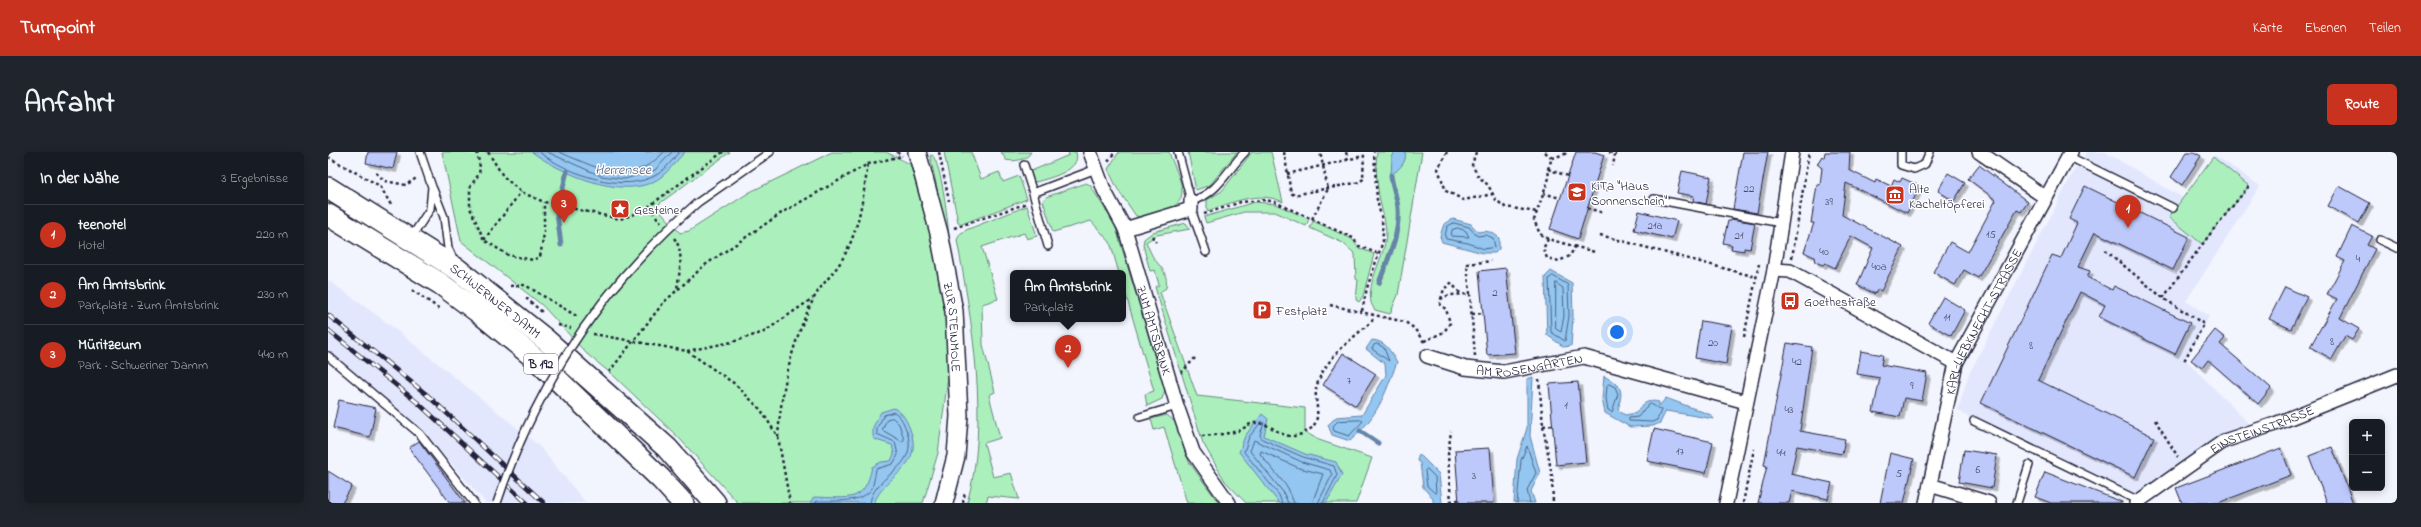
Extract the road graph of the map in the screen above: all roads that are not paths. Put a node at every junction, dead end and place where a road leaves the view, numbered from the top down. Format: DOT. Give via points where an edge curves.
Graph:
graph roads {
  1 [pos="420,152"];
  2 [pos="770,152"];
  3 [pos="1090,152"];
  4 [pos="1178,152"];
  5 [pos="1245,152"];
  6 [pos="1792,152"];
  7 [pos="1901,152"];
  8 [pos="1930,152"];
  9 [pos="1979,152"];
  10 [pos="909,154"];
  11 [pos="2069,154"];
  12 [pos="1024,165"];
  13 [pos="1096,169"];
  14 [pos="432,187"];
  15 [pos="328,188"];
  16 [pos="1034,197"];
  17 [pos="2046,198"];
  18 [pos="1654,199"];
  19 [pos="2172,208"];
  20 [pos="1192,209"];
  21 [pos="328,215"];
  22 [pos="1781,223"];
  23 [pos="1125,229"];
  24 [pos="411,238"];
  25 [pos="2380,240"];
  26 [pos="1048,246"];
  27 [pos="2397,248"];
  28 [pos="1206,252"];
  29 [pos="457,269"];
  30 [pos="1774,270"];
  31 [pos="328,356"];
  32 [pos="1427,356"];
  33 [pos="1956,363"];
  34 [pos="2396,378"];
  35 [pos="1746,402"];
  36 [pos="1177,406"];
  37 [pos="1140,417"];
  38 [pos="1974,421"];
  39 [pos="2028,465"];
  40 [pos="1930,485"];
  41 [pos="2138,502"];
  42 [pos="474,503"];
  43 [pos="497,503"];
  44 [pos="683,503"];
  45 [pos="715,503"];
  46 [pos="944,503"];
  47 [pos="1229,503"];
  48 [pos="1726,503"];
  49 [pos="1926,503"];
  50 [pos="1989,503"];
  51 [pos="2017,503"];
  1 -- 14 [label="lane"];
  2 -- 43 [label="lane, bridge" via="697,203 641,254 586,323 527,425"];
  3 -- 13 [label="street, ZUM AMTSBRINK"];
  4 -- 20 [label="lane"];
  5 -- 20 [label="lane" via="1222,182"];
  6 -- 22 [label="street"];
  7 -- 8 [label="lane" via="1902,165 1914,169 1925,164"];
  9 -- 17 [label="street"];
  10 -- 46 [label="street, ZUR STEINMOLE" via="939,233 954,311 959,416 956,456"];
  11 -- 17 [label="street, KARL-LIEBKNECHT-STRASSE"];
  11 -- 19 [label="lane"];
  12 -- 16 [label="lane"];
  13 -- 16 [label="lane"];
  13 -- 23 [label="street, ZUM AMTSBRINK"];
  14 -- 24 [label="lane" via="430,209"];
  14 -- 29 [label="lane" via="444,217 448,248"];
  15 -- 24 [label="main road, SCHWERINER DAMM / B 192"];
  16 -- 26 [label="lane"];
  17 -- 33 [label="street, KARL-LIEBKNECHT-STRASSE"];
  18 -- 22 [label="lane"];
  20 -- 23 [label="street"];
  20 -- 28 [label="lane"];
  21 -- 44 [label="main road, SCHWERINER DAMM / B 192" via="440,284 481,314 537,360 661,478"];
  22 -- 30 [label="street"];
  23 -- 36 [label="street, ZUM AMTSBRINK"];
  24 -- 29 [label="main road, SCHWERINER DAMM / B 192"];
  25 -- 27 [label="lane"];
  29 -- 45 [label="main road, SCHWERINER DAMM / B 192" via="546,340 661,443"];
  30 -- 33 [label="street" via="1790,271"];
  30 -- 35 [label="street"];
  31 -- 42 [label="lane" via="420,434"];
  32 -- 35 [label="street, AM ROSENGARTEN" via="1474,369 1504,372 1584,357"];
  33 -- 40 [label="street, KARL-LIEBKNECHT-STRASSE"];
  34 -- 41 [label="street, EINSTEINSTRASSE" via="2224,441"];
  35 -- 48 [label="street"];
  36 -- 37 [label="lane"];
  36 -- 47 [label="street, ZUM AMTSBRINK" via="1200,464"];
  38 -- 41 [label="lane"];
  39 -- 51 [label="lane"];
  40 -- 49 [label="street, KARL-LIEBKNECHT-STRASSE"];
  40 -- 50 [label="street"];
}
